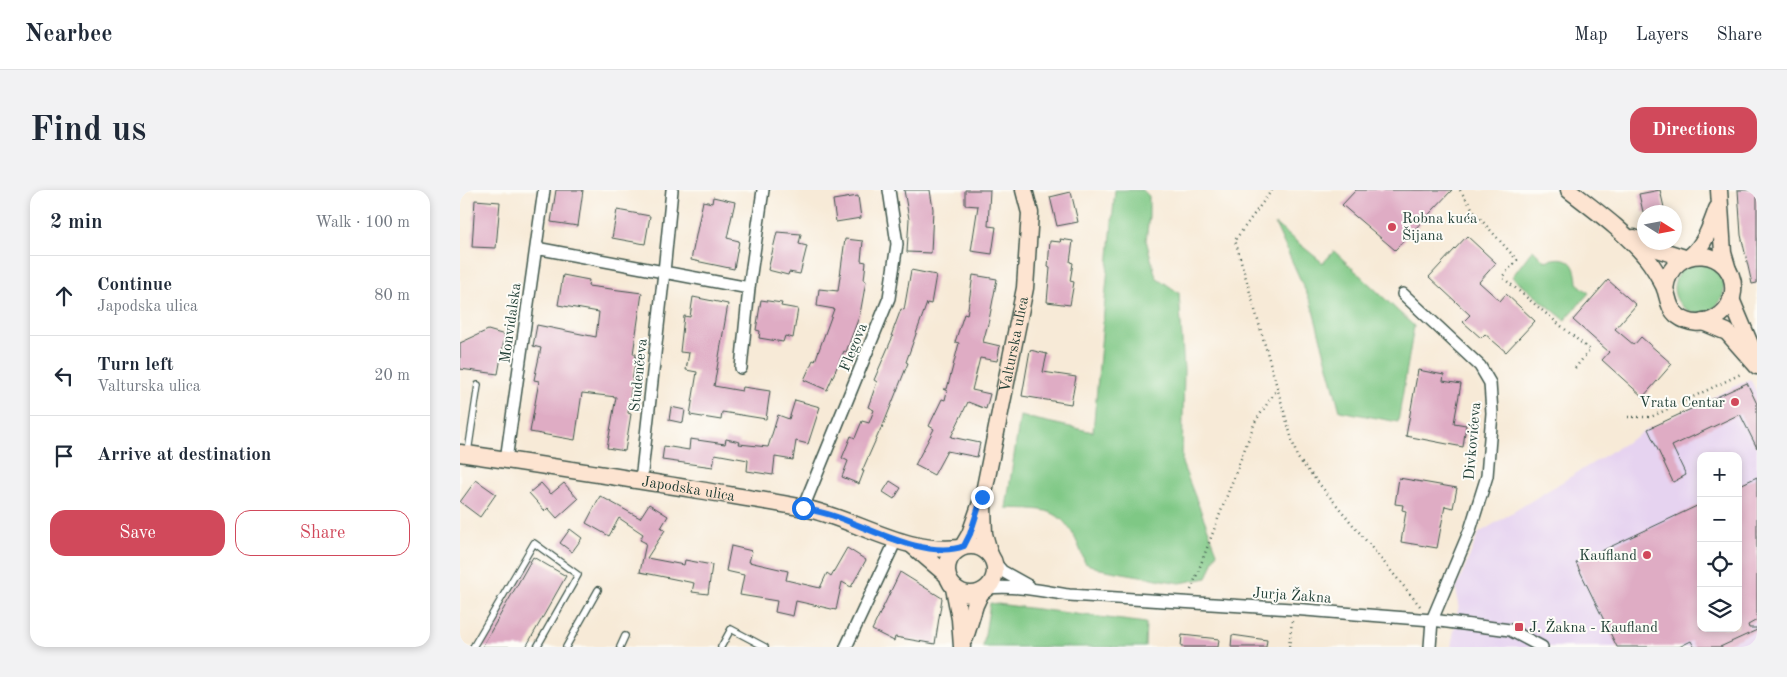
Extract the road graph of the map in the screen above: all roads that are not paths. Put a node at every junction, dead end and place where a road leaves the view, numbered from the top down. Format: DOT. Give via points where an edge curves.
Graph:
graph roads {
  1 [pos="544,190"];
  2 [pos="672,190"];
  3 [pos="763,190"];
  4 [pos="888,190"];
  5 [pos="1024,190"];
  6 [pos="1569,190"];
  7 [pos="1719,197"];
  8 [pos="1623,233"];
  9 [pos="536,248"];
  10 [pos="1688,257"];
  11 [pos="1728,270"];
  12 [pos="664,272"];
  13 [pos="749,288"];
  14 [pos="1665,288"];
  15 [pos="1403,294"];
  16 [pos="1731,299"];
  17 [pos="1703,322"];
  18 [pos="1754,366"];
  19 [pos="740,368"];
  20 [pos="478,385"];
  21 [pos="464,454"];
  22 [pos="506,460"];
  23 [pos="642,481"];
  24 [pos="982,497"];
  25 [pos="803,508"];
  26 [pos="896,540"];
  27 [pos="912,546"];
  28 [pos="962,547"];
  29 [pos="992,559"];
  30 [pos="950,582"];
  31 [pos="1035,589"];
  32 [pos="598,590"];
  33 [pos="984,590"];
  34 [pos="1432,620"];
  35 [pos="625,636"];
  36 [pos="473,647"];
  37 [pos="537,647"];
  38 [pos="566,647"];
  39 [pos="620,647"];
  40 [pos="721,647"];
  41 [pos="765,647"];
  42 [pos="846,647"];
  43 [pos="962,647"];
  44 [pos="1430,647"];
  45 [pos="1542,647"];
  1 -- 9 [label="street, Monvidalska"];
  2 -- 12 [label="street, Studenčeva"];
  3 -- 13 [label="street"];
  4 -- 25 [label="street, Flegova" via="897,244 889,298"];
  5 -- 24 [label="street, Valturska ulica" via="1030,213 1025,288"];
  6 -- 8 [label="street"];
  7 -- 10 [label="street" via="1705,239"];
  7 -- 11 [label="street" via="1723,253"];
  8 -- 10 [label="street" via="1648,246"];
  8 -- 14 [label="street" via="1646,258"];
  9 -- 12 [label="street"];
  9 -- 22 [label="street, Monvidalska"];
  10 -- 11 [label="street" via="1714,258"];
  10 -- 14 [label="street" via="1670,270"];
  11 -- 16 [label="street" via="1732,282"];
  12 -- 13 [label="street"];
  12 -- 23 [label="street, Studenčeva"];
  13 -- 19 [label="street"];
  14 -- 17 [label="street" via="1670,307 1679,316 1690,322"];
  15 -- 34 [label="street, Divkovićeva" via="1480,366 1490,383 1492,414 1487,476 1470,530"];
  16 -- 17 [label="street" via="1721,315"];
  16 -- 18 [label="street"];
  17 -- 18 [label="street" via="1727,332"];
  20 -- 21 [label="lane"];
  21 -- 22 [label="street, Japodska ulica"];
  22 -- 23 [label="street, Japodska ulica"];
  23 -- 25 [label="street, Japodska ulica"];
  24 -- 28 [label="street, Valturska ulica" via="970,534"];
  24 -- 29 [label="street, Valturska ulica" via="984,534"];
  25 -- 26 [label="street, Japodska ulica" via="836,516"];
  26 -- 27 [label="street, Japodska ulica"];
  26 -- 42 [label="street"];
  27 -- 28 [label="street, Japodska ulica" via="948,550"];
  27 -- 30 [label="street, Japodska ulica"];
  28 -- 29 [label="street" via="978,547"];
  28 -- 30 [label="street" via="948,559 946,567"];
  29 -- 31 [label="street, Jurja Žakna" via="1002,571"];
  29 -- 33 [label="street" via="994,576"];
  30 -- 33 [label="street" via="967,594"];
  30 -- 43 [label="street" via="960,619"];
  31 -- 33 [label="street, Jurja Žakna" via="1008,586"];
  31 -- 34 [label="street, Jurja Žakna" via="1069,595"];
  32 -- 38 [label="lane"];
  33 -- 43 [label="street"];
  34 -- 44 [label="street, Divkovićeva"];
  34 -- 45 [label="street, Jurja Žakna" via="1510,630"];
  35 -- 39 [label="lane"];
  36 -- 37 [label="lane" via="534,544 578,575"];
  40 -- 41 [label="lane" via="731,629"];
}
